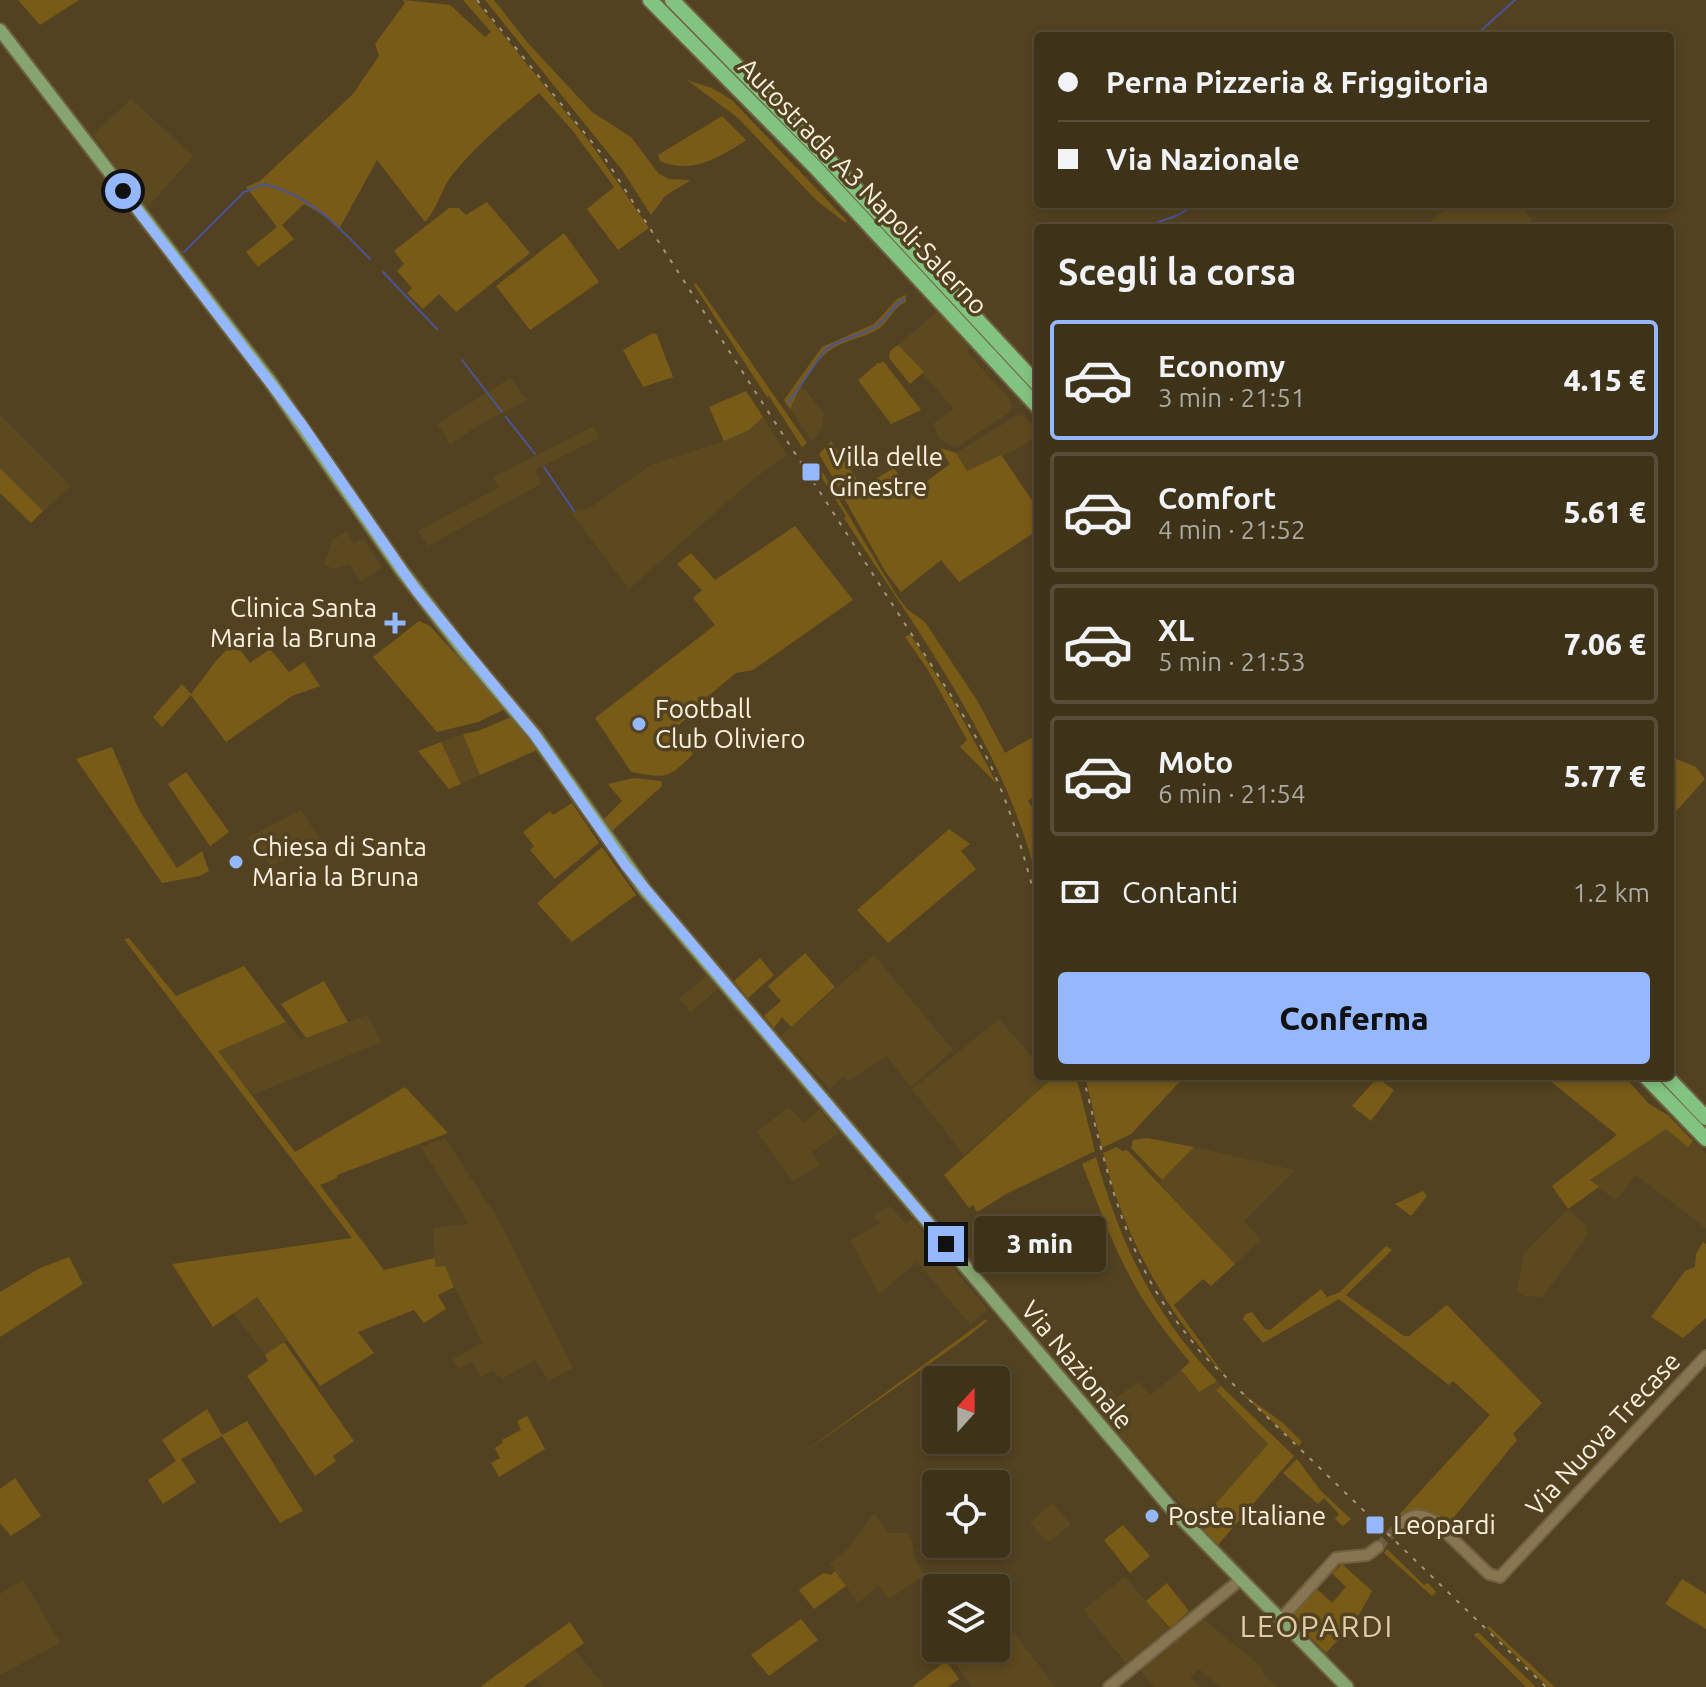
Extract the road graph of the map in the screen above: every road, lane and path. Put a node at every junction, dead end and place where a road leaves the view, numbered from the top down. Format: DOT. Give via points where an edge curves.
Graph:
graph roads {
  1 [pos="650,0"];
  2 [pos="672,0"];
  3 [pos="0,30"];
  4 [pos="953,304"];
  5 [pos="1034,381"];
  6 [pos="1034,402"];
  7 [pos="1649,1080"];
  8 [pos="1670,1080"];
  9 [pos="1706,1118"];
  10 [pos="1706,1139"];
  11 [pos="1706,1356"];
  12 [pos="1401,1524"];
  13 [pos="1378,1547"];
  14 [pos="1240,1580"];
  15 [pos="1280,1620"];
  16 [pos="1109,1687"];
  17 [pos="1347,1687"];
  1 -- 4 [label="highway, Autostrada A3 Napoli-Salerno" via="929,289"];
  2 -- 4 [label="highway, Autostrada A3 Napoli-Salerno" via="940,276"];
  3 -- 14 [label="main road, Via Nazionale" via="270,381 416,590 535,735 645,890 1169,1506"];
  4 -- 5 [label="highway, Autostrada A3 Napoli-Salerno"];
  4 -- 6 [label="highway, Autostrada A3 Napoli-Salerno"];
  7 -- 10 [label="highway"];
  8 -- 9 [label="highway"];
  11 -- 12 [label="street, Via Nuova Trecase" via="1500,1577 1489,1574 1424,1515"];
  13 -- 15 [label="street" via="1367,1555 1336,1558"];
  14 -- 15 [label="main road, Via Nazionale"];
  14 -- 16 [label="street"];
  15 -- 17 [label="main road, Via Nazionale"];
}
